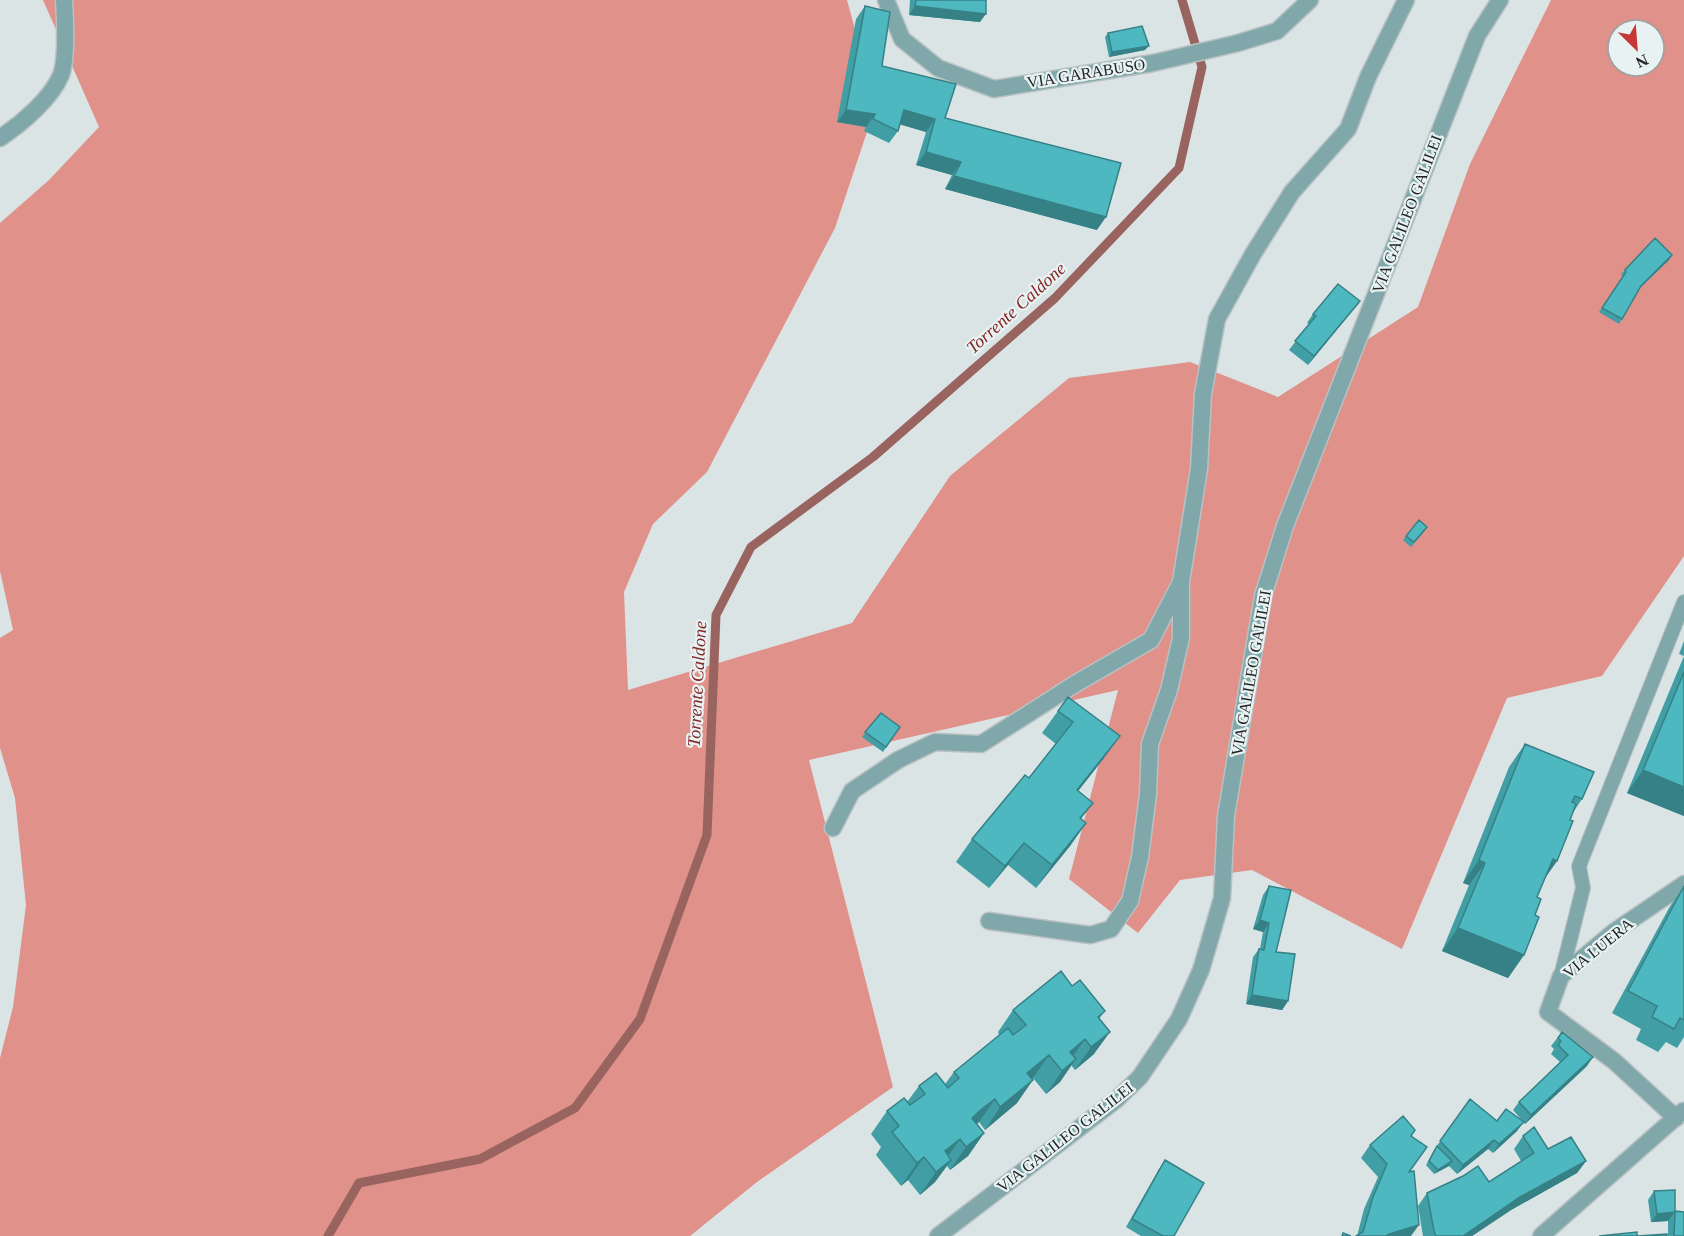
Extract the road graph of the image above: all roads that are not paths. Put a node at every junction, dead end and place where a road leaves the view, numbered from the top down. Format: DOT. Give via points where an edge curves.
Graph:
graph roads {
  1 [pos="64,0"];
  2 [pos="886,0"];
  3 [pos="1310,0"];
  4 [pos="1406,0"];
  5 [pos="1500,0"];
  6 [pos="0,138"];
  7 [pos="1181,582"];
  8 [pos="1684,603"];
  9 [pos="832,828"];
  10 [pos="1684,884"];
  11 [pos="989,921"];
  12 [pos="1561,976"];
  13 [pos="1680,1114"];
  14 [pos="938,1236"];
  15 [pos="1541,1236"];
  1 -- 6 [label="street" via="66,28 61,74 43,102"];
  2 -- 3 [label="street, VIA GARABUSO" via="902,39 938,68 994,88 1153,63 1238,43 1277,31"];
  4 -- 7 [label="street" via="1368,77 1348,129 1292,192 1217,319 1203,394 1199,469"];
  5 -- 14 [label="street, VIA GALILEO GALILEI" via="1477,36 1285,526 1263,596 1226,816 1222,898 1201,970 1179,1019 1140,1077 1116,1100"];
  7 -- 9 [label="street" via="1150,640 981,744 935,742 898,760 852,791"];
  7 -- 11 [label="street" via="1181,638 1169,690 1150,744 1148,794 1130,901 1111,929 1090,935"];
  8 -- 12 [label="lane" via="1580,866 1583,888"];
  10 -- 12 [label="street, VIA LUERA" via="1615,931"];
  12 -- 13 [label="street, VIA LUERA" via="1548,1012"];
  13 -- 15 [label="street"];
}
